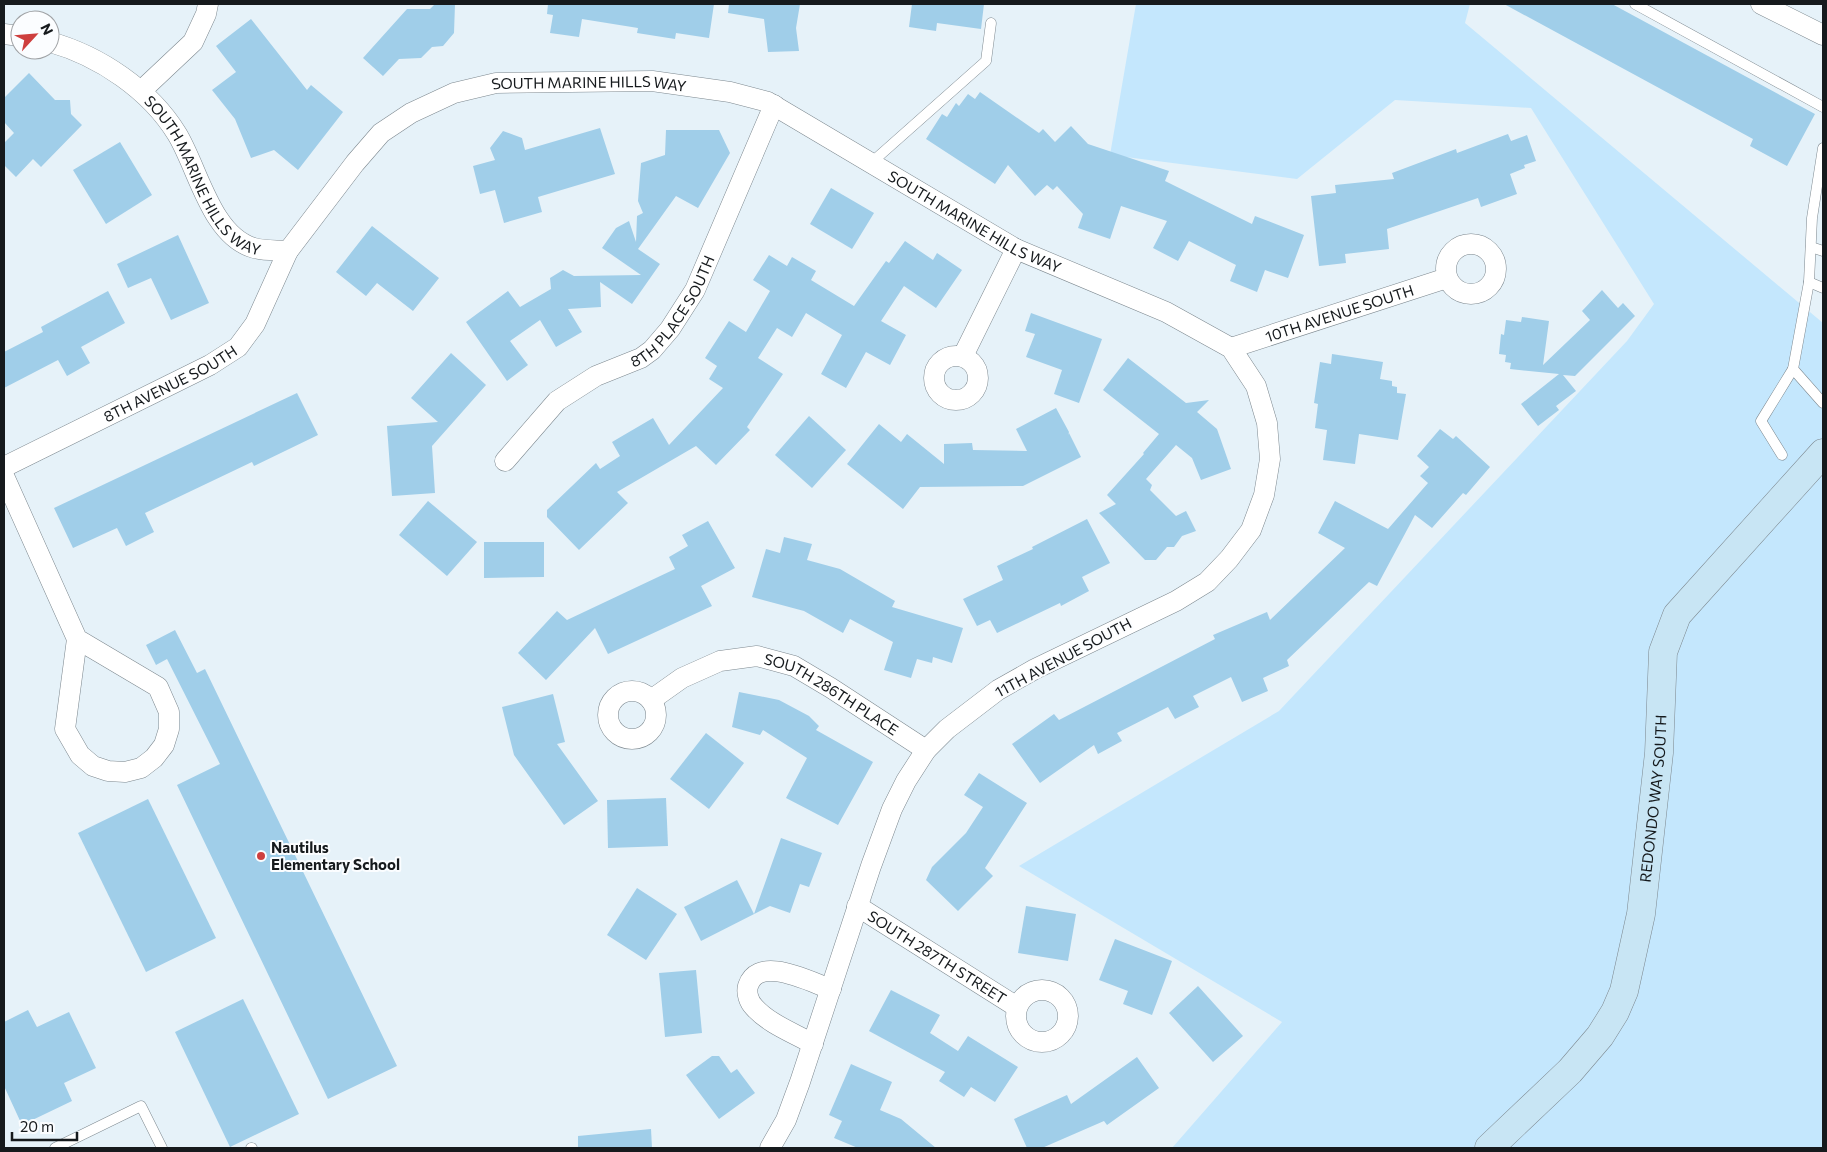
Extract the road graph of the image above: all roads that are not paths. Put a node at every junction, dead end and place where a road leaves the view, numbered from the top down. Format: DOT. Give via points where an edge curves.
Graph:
graph roads {
  1 [pos="208,4"];
  2 [pos="1635,4"];
  3 [pos="1761,4"];
  4 [pos="991,23"];
  5 [pos="1823,35"];
  6 [pos="60,46"];
  7 [pos="141,91"];
  8 [pos="774,105"];
  9 [pos="1823,107"];
  10 [pos="1823,148"];
  11 [pos="872,163"];
  12 [pos="1811,247"];
  13 [pos="1016,249"];
  14 [pos="288,251"];
  15 [pos="1823,251"];
  16 [pos="1447,278"];
  17 [pos="1809,282"];
  18 [pos="1823,288"];
  19 [pos="1231,348"];
  20 [pos="963,356"];
  21 [pos="1793,369"];
  22 [pos="1823,403"];
  23 [pos="1823,453"];
  24 [pos="1782,455"];
  25 [pos="505,461"];
  26 [pos="4,467"];
  27 [pos="4,476"];
  28 [pos="77,639"];
  29 [pos="651,700"];
  30 [pos="926,750"];
  31 [pos="857,906"];
  32 [pos="831,989"];
  33 [pos="1017,1007"];
  34 [pos="813,1044"];
  35 [pos="55,1148"];
  36 [pos="162,1148"];
  37 [pos="772,1148"];
  38 [pos="1489,1148"];
  1 -- 7 [label="street" via="193,42"];
  2 -- 9 [label="lane"];
  3 -- 5 [label="street"];
  4 -- 11 [label="lane" via="986,62"];
  6 -- 7 [label="street, SOUTH MARINE HILLS WAY" via="94,60"];
  7 -- 14 [label="street, SOUTH MARINE HILLS WAY" via="178,134 225,228 254,248"];
  8 -- 11 [label="street, SOUTH MARINE HILLS WAY"];
  8 -- 14 [label="street, SOUTH MARINE HILLS WAY" via="730,92 652,81 496,83 454,93 411,113 381,133"];
  8 -- 25 [label="street, 8TH PLACE SOUTH" via="696,290 670,329 652,350 640,358 596,376 557,401"];
  10 -- 12 [label="lane"];
  11 -- 13 [label="street, SOUTH MARINE HILLS WAY"];
  12 -- 15 [label="lane"];
  12 -- 17 [label="lane"];
  13 -- 19 [label="street, SOUTH MARINE HILLS WAY" via="1166,312"];
  13 -- 20 [label="street"];
  14 -- 26 [label="street, 8TH AVENUE SOUTH" via="255,324 238,347 210,365"];
  16 -- 19 [label="street, 10TH AVENUE SOUTH"];
  17 -- 18 [label="lane"];
  17 -- 21 [label="lane"];
  19 -- 30 [label="street, 11TH AVENUE SOUTH" via="1256,386 1267,423 1270,459 1264,495 1251,530 1229,560 1207,582 1176,601 998,690 947,729"];
  21 -- 22 [label="lane"];
  21 -- 24 [label="lane" via="1761,421"];
  23 -- 38 [label="street, REDONDO WAY SOUTH" via="1677,615 1663,652 1659,753 1642,905 1624,991 1600,1036 1570,1071"];
  27 -- 28 [label="street"];
  28 -- 28 [label="street" via="158,687 169,712 169,729 164,745 141,768 108,772 93,766 80,755 65,729"];
  29 -- 30 [label="street, SOUTH 286TH PLACE" via="682,678 720,661 757,656 794,666"];
  30 -- 31 [label="street, 11TH AVENUE SOUTH" via="892,809"];
  31 -- 32 [label="street, 11TH AVENUE SOUTH"];
  31 -- 33 [label="street, SOUTH 287TH STREET"];
  32 -- 34 [label="street, 11TH AVENUE SOUTH"];
  32 -- 34 [label="street" via="777,970 763,971 752,978 748,987 747,995 752,1006"];
  34 -- 37 [label="street, 11TH AVENUE SOUTH" via="786,1120"];
  35 -- 36 [label="lane" via="141,1106"];
}
